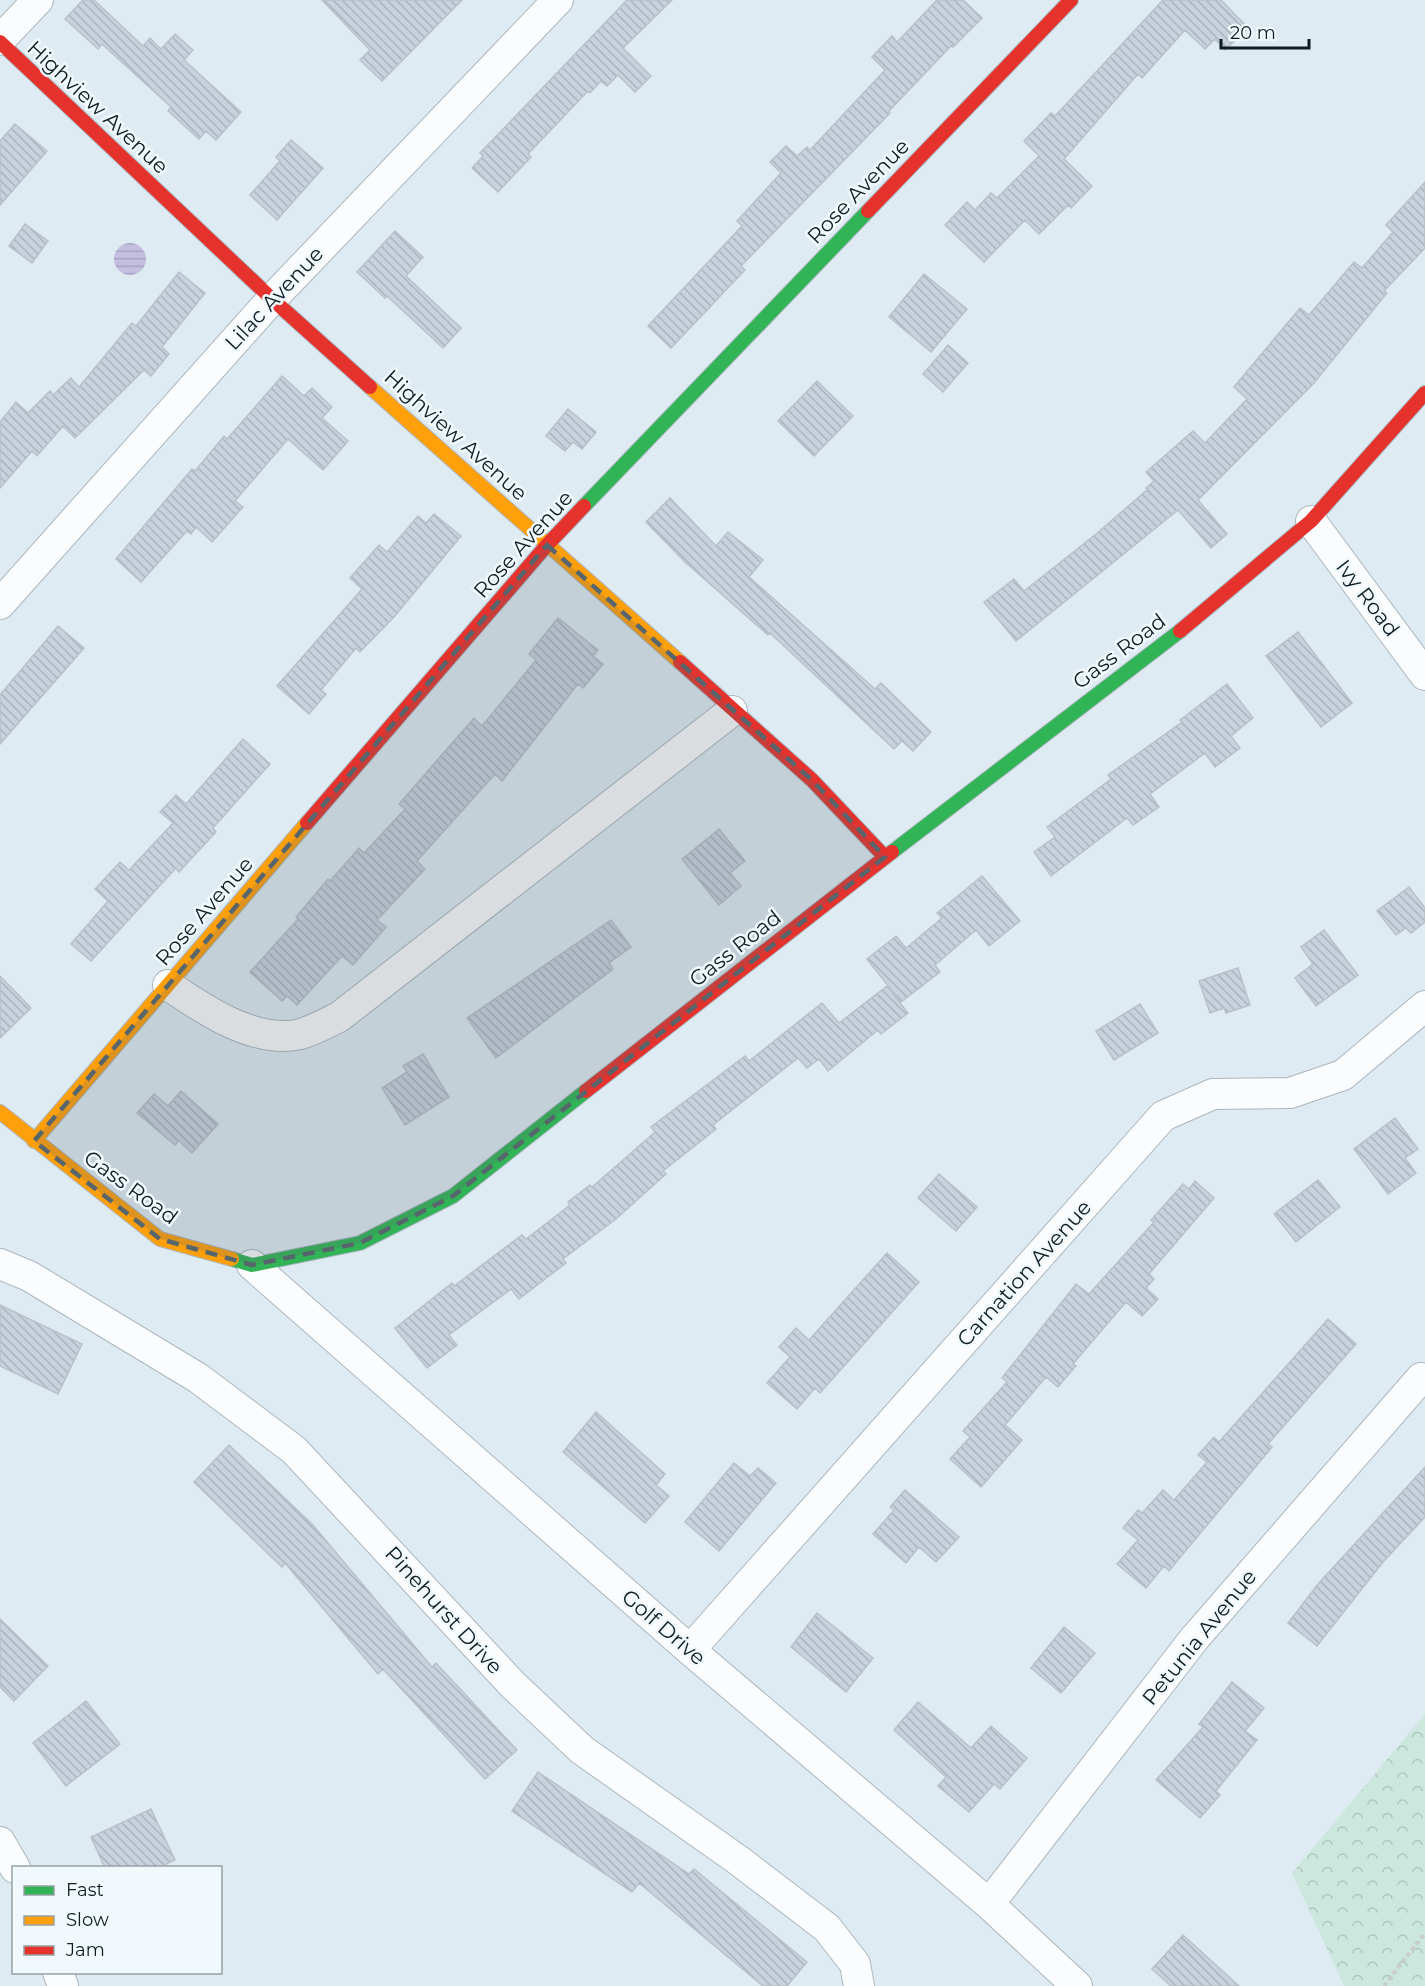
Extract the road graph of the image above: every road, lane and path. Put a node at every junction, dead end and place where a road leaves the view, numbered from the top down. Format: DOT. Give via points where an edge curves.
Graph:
graph roads {
  1 [pos="38,0"];
  2 [pos="558,0"];
  3 [pos="1071,0"];
  4 [pos="0,41"];
  5 [pos="272,299"];
  6 [pos="1425,393"];
  7 [pos="1311,521"];
  8 [pos="547,545"];
  9 [pos="0,604"];
  10 [pos="1425,675"];
  11 [pos="732,711"];
  12 [pos="885,857"];
  13 [pos="168,985"];
  14 [pos="1425,1006"];
  15 [pos="0,1112"];
  16 [pos="34,1141"];
  17 [pos="0,1264"];
  18 [pos="252,1265"];
  19 [pos="1421,1378"];
  20 [pos="690,1650"];
  21 [pos="0,1842"];
  22 [pos="14,1866"];
  23 [pos="989,1904"];
  24 [pos="1425,1933"];
  25 [pos="859,1986"];
  26 [pos="1077,1986"];
  27 [pos="1384,1986"];
  1 -- 4 [label="street"];
  2 -- 5 [label="street, Lilac Avenue"];
  3 -- 8 [label="street, Rose Avenue"];
  4 -- 5 [label="street, Highview Avenue"];
  5 -- 8 [label="street, Highview Avenue"];
  5 -- 9 [label="street, Lilac Avenue"];
  6 -- 7 [label="street, Gass Road"];
  7 -- 10 [label="street, Ivy Road"];
  7 -- 12 [label="street, Gass Road" via="1192,622"];
  8 -- 11 [label="street, Highview Avenue"];
  8 -- 13 [label="street, Rose Avenue"];
  11 -- 12 [label="street, Highview Avenue" via="812,780"];
  11 -- 13 [label="street" via="339,1017 299,1034 263,1034 214,1016"];
  12 -- 18 [label="street, Gass Road" via="453,1196 360,1243"];
  13 -- 16 [label="street, Rose Avenue"];
  14 -- 20 [label="street, Carnation Avenue" via="1343,1075 1290,1093 1213,1094 1163,1116"];
  15 -- 16 [label="street, Gass Road"];
  16 -- 18 [label="street, Gass Road" via="160,1239"];
  17 -- 25 [label="street, Pinehurst Drive" via="29,1276 198,1378 294,1450 513,1685 582,1750 827,1928 855,1964"];
  18 -- 20 [label="street, Golf Drive"];
  19 -- 23 [label="street, Petunia Avenue" via="1194,1639"];
  20 -- 23 [label="street, Golf Drive"];
  21 -- 22 [label="street"];
  23 -- 26 [label="street, Golf Drive"];
  24 -- 27 [label="path"];
}
